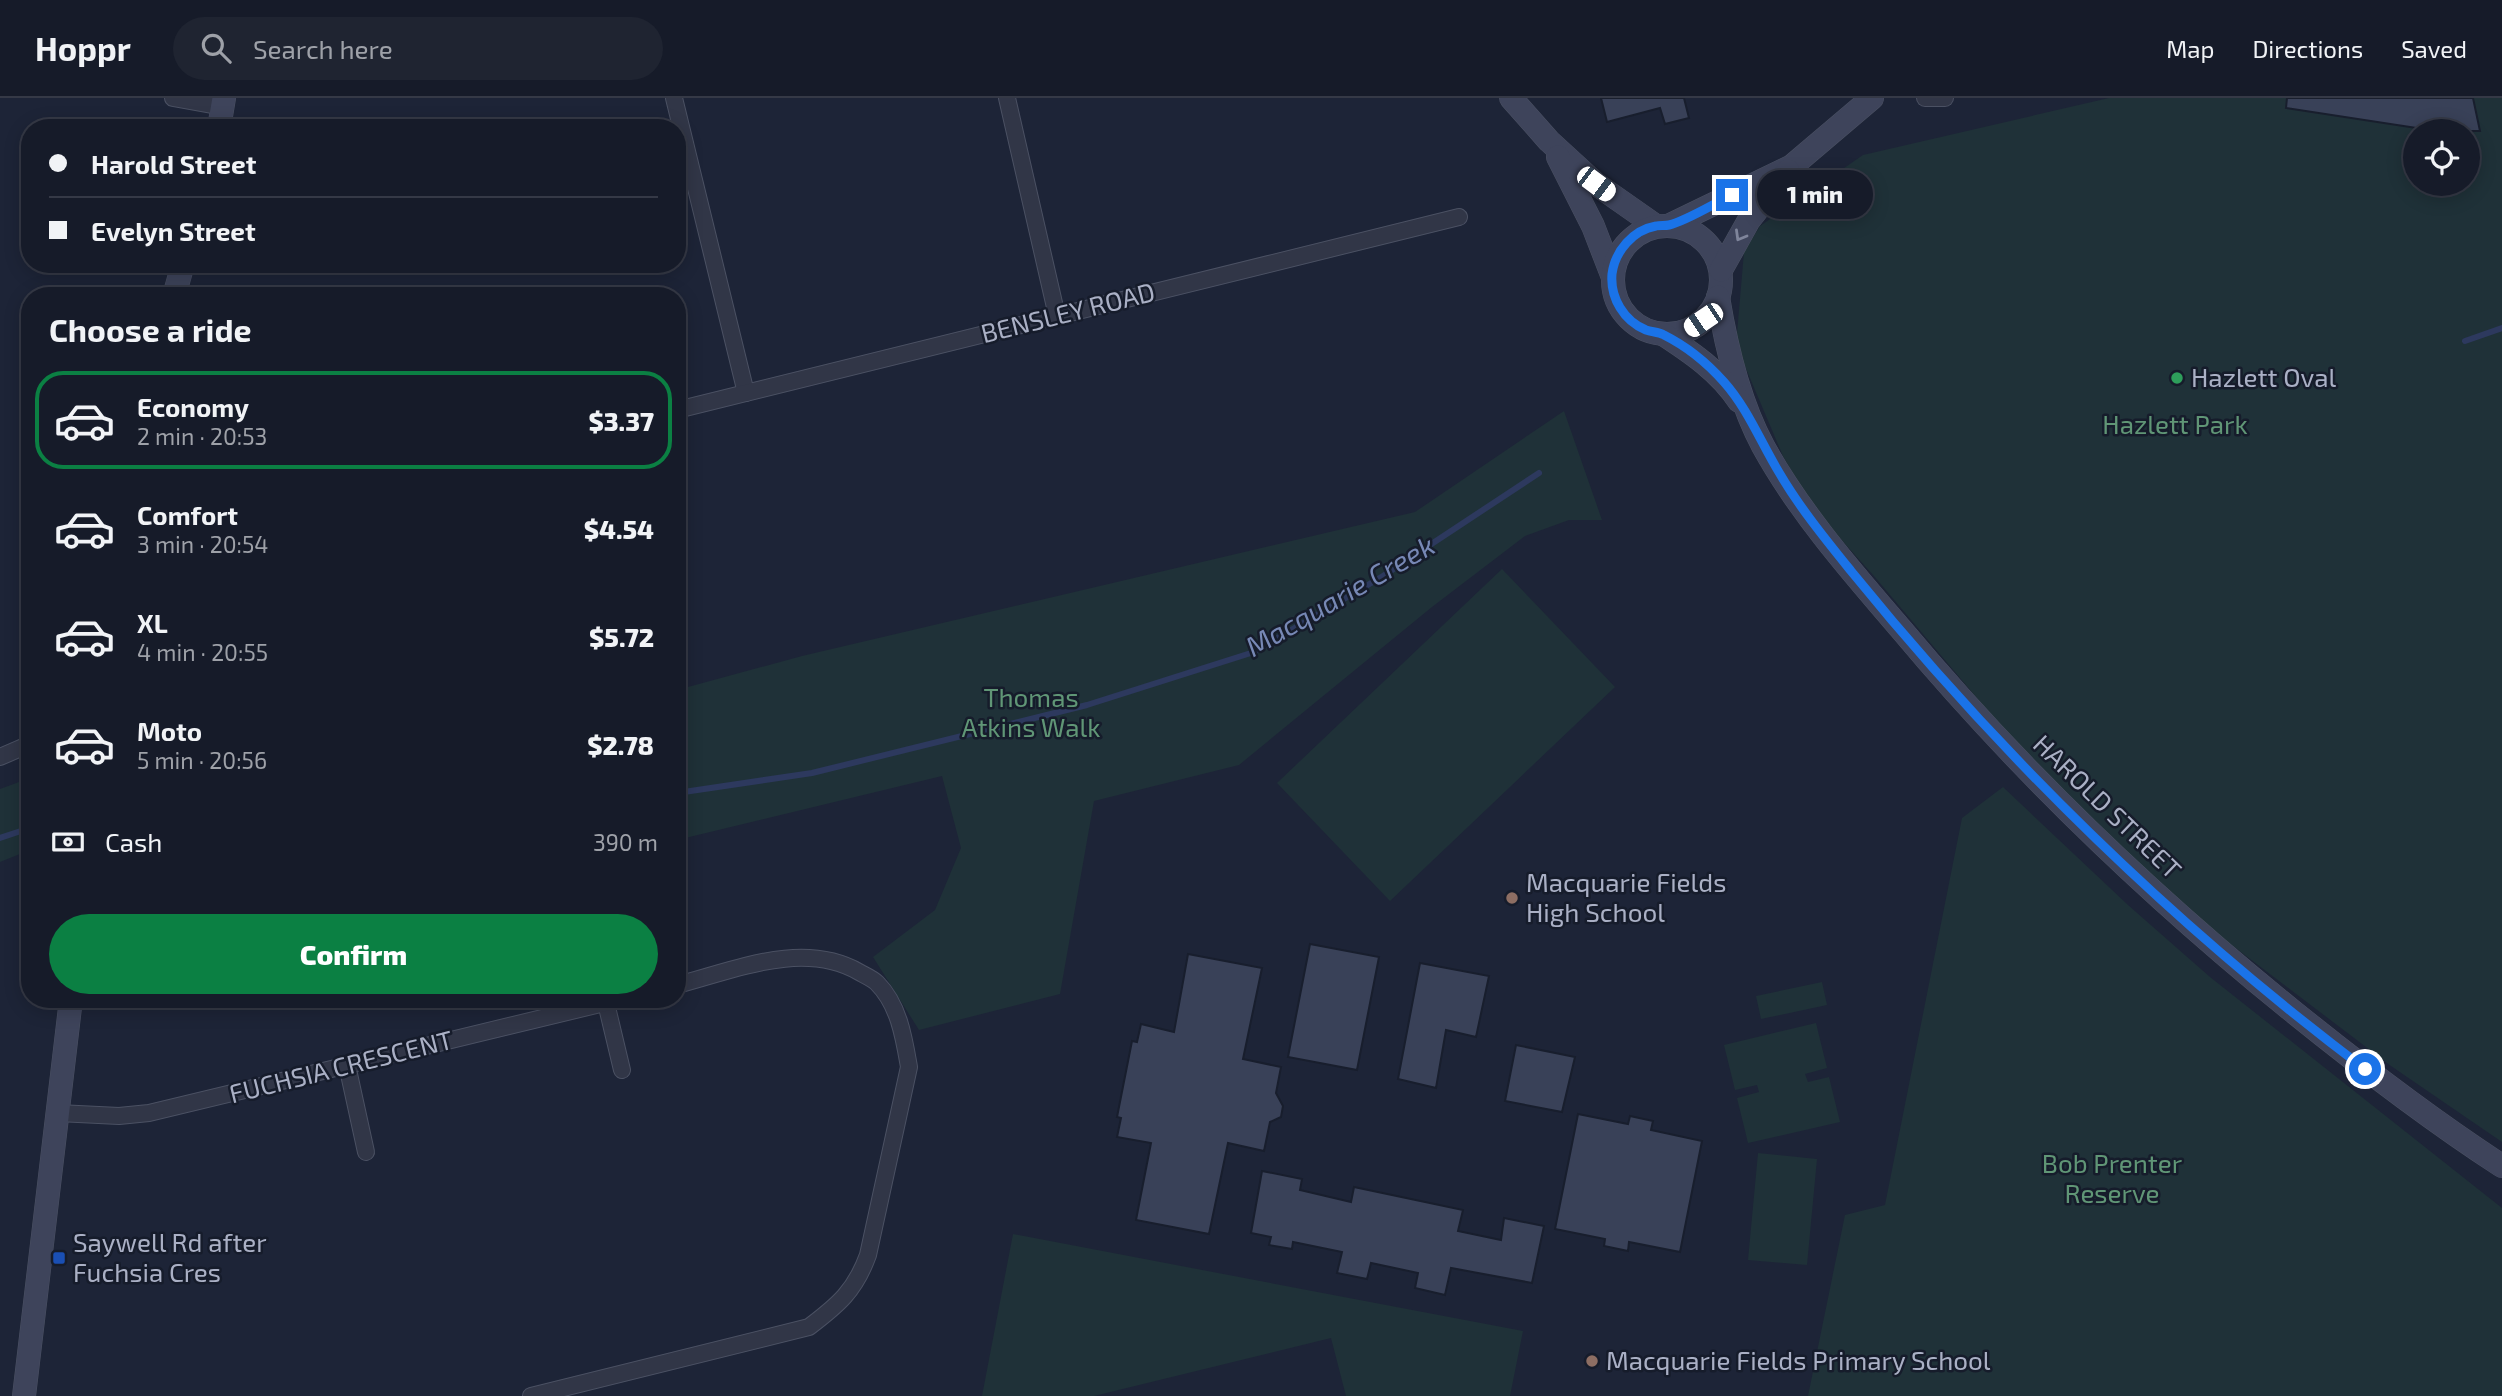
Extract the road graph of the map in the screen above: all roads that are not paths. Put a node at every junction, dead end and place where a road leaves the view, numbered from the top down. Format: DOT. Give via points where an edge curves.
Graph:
graph roads {
  1 [pos="173,98"];
  2 [pos="674,98"];
  3 [pos="1007,98"];
  4 [pos="1511,98"];
  5 [pos="1872,98"];
  6 [pos="1925,98"];
  7 [pos="1945,98"];
  8 [pos="222,111"];
  9 [pos="677,119"];
  10 [pos="1549,141"];
  11 [pos="686,161"];
  12 [pos="1792,166"];
  13 [pos="1459,217"];
  14 [pos="1663,225"];
  15 [pos="1721,270"];
  16 [pos="1612,275"];
  17 [pos="1718,298"];
  18 [pos="1057,316"];
  19 [pos="1662,334"];
  20 [pos="746,393"];
  21 [pos="686,408"];
  22 [pos="1749,416"];
  23 [pos="21,748"];
  24 [pos="0,757"];
  25 [pos="686,983"];
  26 [pos="70,1008"];
  27 [pos="584,1008"];
  28 [pos="614,1008"];
  29 [pos="347,1065"];
  30 [pos="622,1070"];
  31 [pos="58,1113"];
  32 [pos="366,1152"];
  33 [pos="2502,1166"];
  34 [pos="23,1396"];
  35 [pos="531,1396"];
  1 -- 8 [label="street"];
  2 -- 9 [label="street"];
  3 -- 18 [label="street"];
  4 -- 10 [label="main road"];
  5 -- 12 [label="main road"];
  6 -- 7 [label="street"];
  10 -- 14 [label="main road" via="1596,184"];
  10 -- 16 [label="main road"];
  11 -- 20 [label="street"];
  12 -- 14 [label="main road"];
  12 -- 15 [label="main road, one-way" via="1749,220"];
  13 -- 18 [label="street, BENSLEY ROAD"];
  14 -- 15 [label="main road" via="1682,227 1703,239"];
  14 -- 16 [label="main road" via="1631,238 1615,261"];
  15 -- 17 [label="main road"];
  16 -- 19 [label="main road" via="1624,314 1648,331"];
  17 -- 19 [label="main road" via="1712,310 1691,328"];
  17 -- 22 [label="main road, HAROLD STREET"];
  18 -- 20 [label="street, BENSLEY ROAD"];
  19 -- 22 [label="main road, HAROLD STREET" via="1713,371"];
  20 -- 21 [label="street, BENSLEY ROAD"];
  22 -- 33 [label="main road, HAROLD STREET" via="1788,488 1851,570 1964,703 2075,819 2175,911 2344,1053"];
  23 -- 24 [label="street"];
  25 -- 35 [label="street" via="784,958 814,957 848,966 877,982 895,1010 909,1067 860,1277 838,1305 809,1327"];
  26 -- 31 [label="main road"];
  27 -- 29 [label="street, FUCHSIA CRESCENT"];
  28 -- 30 [label="street"];
  29 -- 31 [label="street, FUCHSIA CRESCENT" via="149,1113"];
  29 -- 32 [label="street"];
  31 -- 34 [label="main road"];
}
